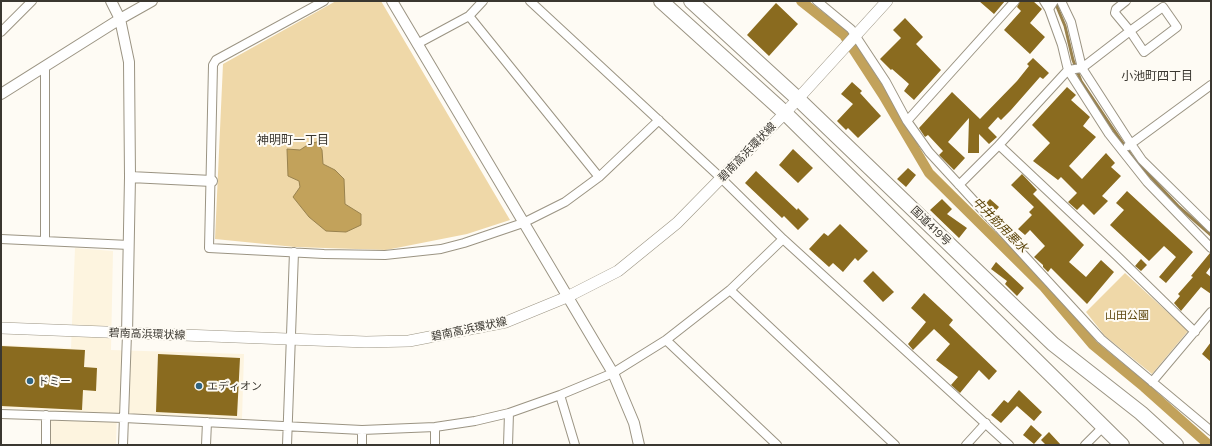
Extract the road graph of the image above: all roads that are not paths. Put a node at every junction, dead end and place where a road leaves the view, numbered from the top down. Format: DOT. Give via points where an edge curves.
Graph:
graph roads {
  1 [pos="32,1"];
  2 [pos="111,1"];
  3 [pos="152,1"];
  4 [pos="324,1"];
  5 [pos="392,1"];
  6 [pos="483,1"];
  7 [pos="530,1"];
  8 [pos="661,1"];
  9 [pos="691,1"];
  10 [pos="817,1"];
  11 [pos="887,1"];
  12 [pos="1015,1"];
  13 [pos="1044,1"];
  14 [pos="1061,1"];
  15 [pos="1126,1"];
  16 [pos="1160,4"];
  17 [pos="1051,5"];
  18 [pos="470,16"];
  19 [pos="120,19"];
  20 [pos="1130,31"];
  21 [pos="1,32"];
  22 [pos="856,36"];
  23 [pos="417,44"];
  24 [pos="45,68"];
  25 [pos="1082,68"];
  26 [pos="1069,70"];
  27 [pos="1211,85"];
  28 [pos="1,94"];
  29 [pos="797,98"];
  30 [pos="785,113"];
  31 [pos="659,120"];
  32 [pos="906,121"];
  33 [pos="1130,144"];
  34 [pos="999,145"];
  35 [pos="1123,150"];
  36 [pos="130,177"];
  37 [pos="599,177"];
  38 [pos="721,178"];
  39 [pos="212,181"];
  40 [pos="959,185"];
  41 [pos="523,223"];
  42 [pos="1211,228"];
  43 [pos="1,239"];
  44 [pos="783,239"];
  45 [pos="44,240"];
  46 [pos="129,245"];
  47 [pos="1211,248"];
  48 [pos="294,252"];
  49 [pos="730,290"];
  50 [pos="567,297"];
  51 [pos="1211,312"];
  52 [pos="1,328"];
  53 [pos="1194,332"];
  54 [pos="127,334"];
  55 [pos="292,338"];
  56 [pos="666,340"];
  57 [pos="613,373"];
  58 [pos="1152,382"];
  59 [pos="560,395"];
  60 [pos="509,413"];
  61 [pos="1,414"];
  62 [pos="46,415"];
  63 [pos="124,418"];
  64 [pos="207,422"];
  65 [pos="986,423"];
  66 [pos="288,427"];
  67 [pos="435,427"];
  68 [pos="1103,427"];
  69 [pos="362,430"];
  70 [pos="1211,431"];
  71 [pos="46,445"];
  72 [pos="123,445"];
  73 [pos="206,445"];
  74 [pos="288,445"];
  75 [pos="362,445"];
  76 [pos="435,445"];
  77 [pos="508,445"];
  78 [pos="574,445"];
  79 [pos="639,445"];
  80 [pos="777,445"];
  81 [pos="895,445"];
  82 [pos="966,445"];
  83 [pos="1009,445"];
  84 [pos="1085,445"];
  85 [pos="1122,445"];
  86 [pos="1176,445"];
  1 -- 21 [label="street"];
  2 -- 19 [label="street"];
  3 -- 19 [label="street"];
  4 -- 39 [label="street" via="214,62"];
  5 -- 23 [label="street"];
  6 -- 18 [label="street"];
  7 -- 31 [label="street"];
  8 -- 30 [label="highway, 国道419号"];
  9 -- 29 [label="highway, 国道419号"];
  10 -- 22 [label="street"];
  11 -- 22 [label="main road, 碧南高浜環状線"];
  12 -- 32 [label="street"];
  13 -- 17 [label="street"];
  14 -- 25 [label="street" via="1071,22"];
  15 -- 20 [label="street" via="1116,9 1116,13"];
  16 -- 20 [label="street"];
  16 -- 20 [label="street" via="1177,27 1144,52"];
  17 -- 26 [label="street"];
  18 -- 23 [label="street"];
  18 -- 37 [label="street"];
  19 -- 24 [label="street"];
  19 -- 36 [label="street" via="129,62"];
  20 -- 25 [label="street"];
  22 -- 29 [label="main road, 碧南高浜環状線"];
  22 -- 32 [label="street" via="886,82"];
  23 -- 41 [label="street"];
  24 -- 28 [label="street"];
  24 -- 45 [label="street"];
  25 -- 26 [label="street"];
  25 -- 33 [label="street"];
  26 -- 34 [label="street"];
  26 -- 35 [label="street" via="1109,134"];
  27 -- 33 [label="street"];
  29 -- 30 [label="main road, 碧南高浜環状線"];
  29 -- 86 [label="highway, 国道419号" via="1053,344 1141,413"];
  30 -- 38 [label="main road, 碧南高浜環状線"];
  30 -- 68 [label="highway, 国道419号"];
  31 -- 37 [label="street"];
  31 -- 38 [label="street"];
  32 -- 40 [label="street" via="929,152"];
  33 -- 35 [label="street"];
  33 -- 42 [label="street" via="1142,160"];
  34 -- 40 [label="street"];
  34 -- 53 [label="street"];
  35 -- 47 [label="street" via="1147,182"];
  36 -- 39 [label="street"];
  36 -- 46 [label="street"];
  37 -- 41 [label="street" via="565,202"];
  38 -- 44 [label="street"];
  38 -- 50 [label="main road, 碧南高浜環状線" via="677,223 618,271"];
  39 -- 48 [label="street" via="209,248"];
  40 -- 58 [label="street" via="1100,339"];
  41 -- 48 [label="street" via="441,249 400,254"];
  41 -- 50 [label="street"];
  43 -- 45 [label="street"];
  44 -- 49 [label="street"];
  44 -- 65 [label="street"];
  45 -- 46 [label="street"];
  46 -- 54 [label="street"];
  48 -- 55 [label="street"];
  49 -- 56 [label="street"];
  49 -- 81 [label="street"];
  50 -- 55 [label="main road, 碧南高浜環状線" via="506,322 409,342"];
  50 -- 57 [label="street"];
  51 -- 53 [label="street"];
  52 -- 54 [label="main road, 碧南高浜環状線"];
  53 -- 58 [label="street"];
  54 -- 55 [label="main road, 碧南高浜環状線"];
  54 -- 63 [label="street"];
  55 -- 66 [label="street"];
  56 -- 57 [label="street"];
  56 -- 80 [label="street"];
  57 -- 59 [label="street"];
  57 -- 79 [label="street" via="634,423"];
  58 -- 70 [label="street"];
  59 -- 60 [label="street"];
  59 -- 78 [label="street"];
  60 -- 67 [label="street"];
  60 -- 77 [label="street"];
  61 -- 62 [label="street"];
  62 -- 63 [label="street"];
  62 -- 71 [label="street"];
  63 -- 64 [label="street"];
  63 -- 72 [label="street"];
  64 -- 66 [label="street"];
  64 -- 73 [label="street"];
  65 -- 82 [label="street"];
  65 -- 83 [label="street"];
  66 -- 69 [label="street"];
  66 -- 74 [label="street"];
  67 -- 69 [label="street"];
  67 -- 76 [label="street"];
  68 -- 84 [label="street"];
  68 -- 85 [label="highway, 国道419号"];
  69 -- 75 [label="street"];
}
